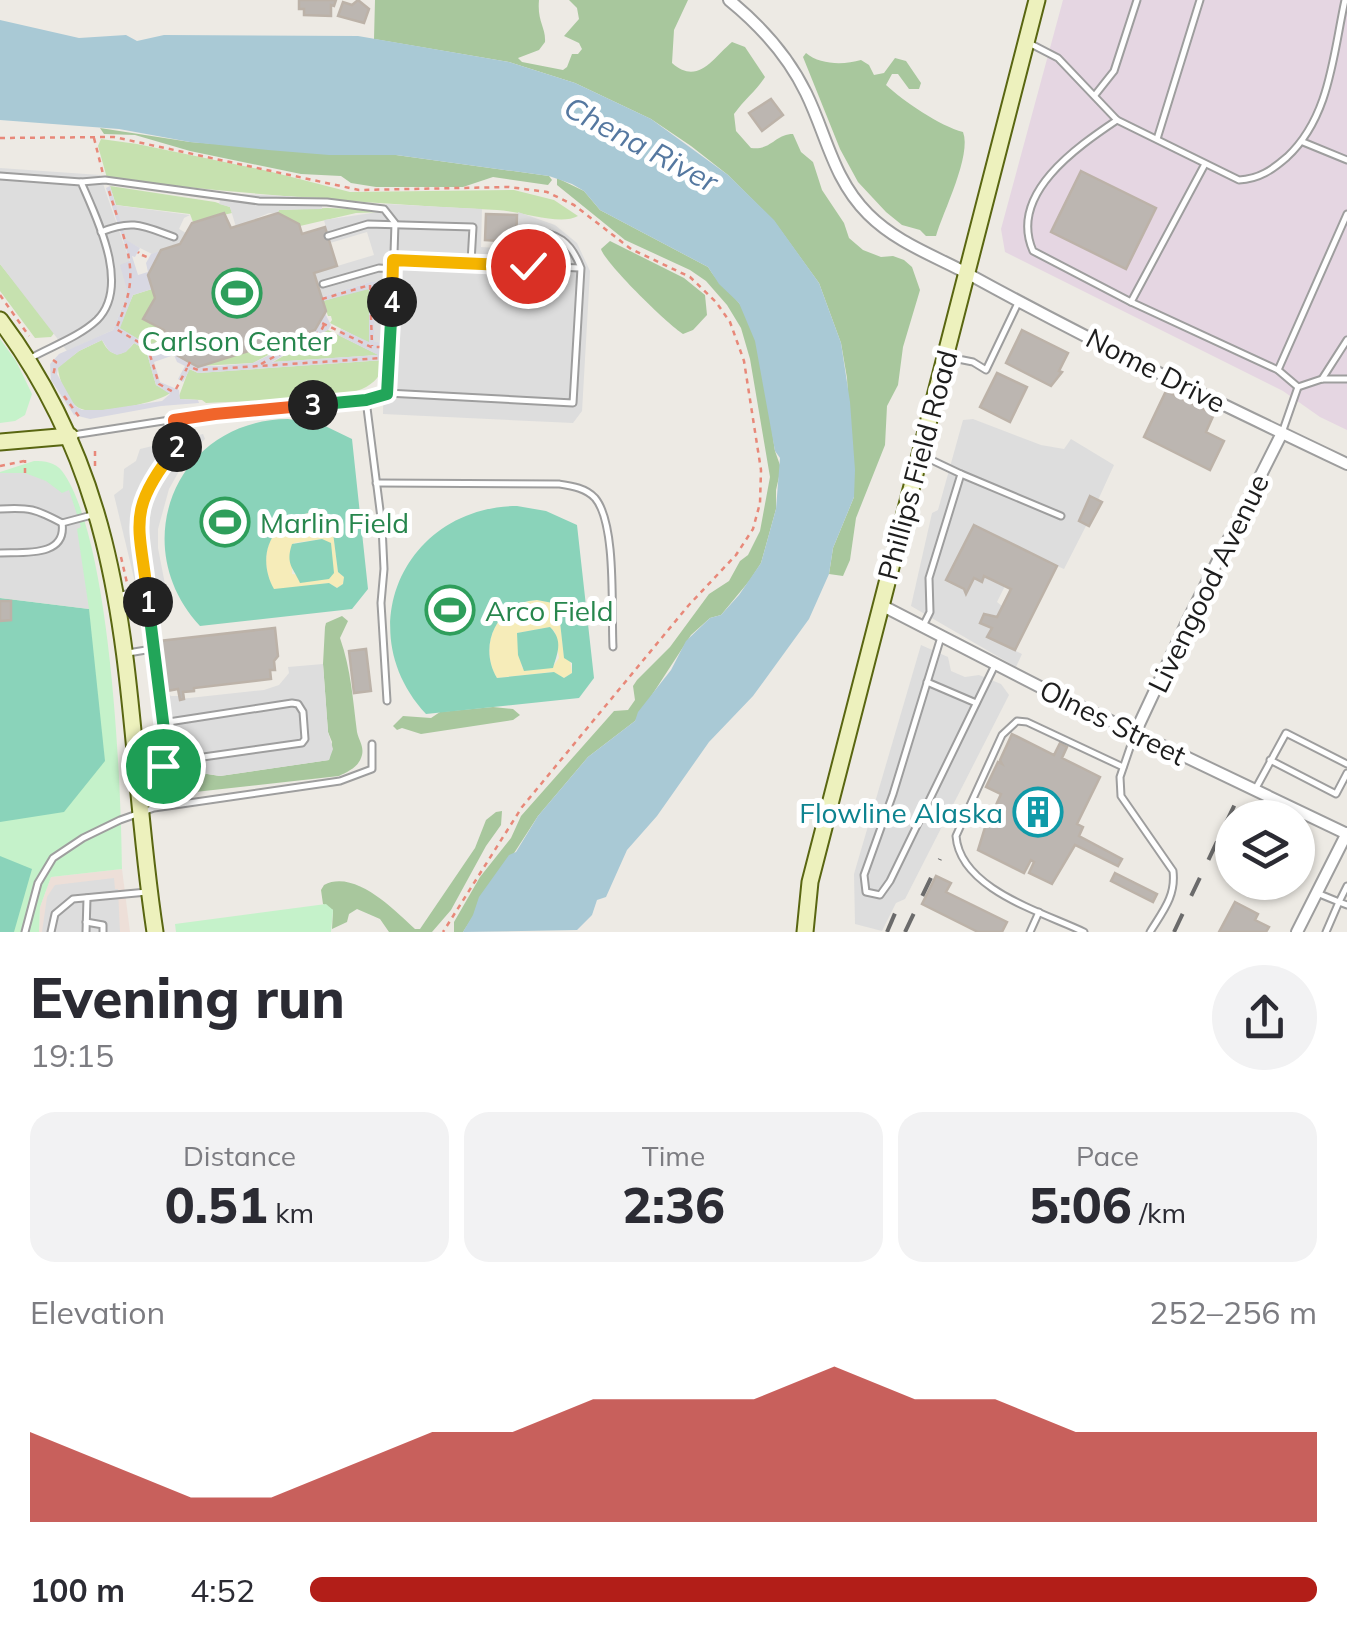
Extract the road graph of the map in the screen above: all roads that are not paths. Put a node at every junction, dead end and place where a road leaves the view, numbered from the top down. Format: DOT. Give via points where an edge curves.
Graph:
graph roads {
  1 [pos="729,0"];
  2 [pos="1037,0"];
  3 [pos="1136,0"];
  4 [pos="1200,0"];
  5 [pos="1345,0"];
  6 [pos="1344,22"];
  7 [pos="1026,41"];
  8 [pos="1095,95"];
  9 [pos="1118,120"];
  10 [pos="1156,139"];
  11 [pos="1303,142"];
  12 [pos="1347,160"];
  13 [pos="1205,163"];
  14 [pos="0,176"];
  15 [pos="81,182"];
  16 [pos="1347,214"];
  17 [pos="395,224"];
  18 [pos="101,232"];
  19 [pos="328,236"];
  20 [pos="174,237"];
  21 [pos="393,260"];
  22 [pos="471,263"];
  23 [pos="528,266"];
  24 [pos="581,268"];
  25 [pos="393,269"];
  26 [pos="967,273"];
  27 [pos="323,284"];
  28 [pos="1018,301"];
  29 [pos="1131,302"];
  30 [pos="0,320"];
  31 [pos="1347,340"];
  32 [pos="946,356"];
  33 [pos="29,359"];
  34 [pos="1278,370"];
  35 [pos="1322,379"];
  36 [pos="1347,379"];
  37 [pos="1298,387"];
  38 [pos="387,394"];
  39 [pos="366,400"];
  40 [pos="174,420"];
  41 [pos="1282,433"];
  42 [pos="70,436"];
  43 [pos="0,442"];
  44 [pos="920,455"];
  45 [pos="1347,464"];
  46 [pos="961,474"];
  47 [pos="376,483"];
  48 [pos="0,509"];
  49 [pos="99,514"];
  50 [pos="1061,516"];
  51 [pos="62,522"];
  52 [pos="0,553"];
  53 [pos="146,589"];
  54 [pos="118,596"];
  55 [pos="881,605"];
  56 [pos="922,627"];
  57 [pos="940,637"];
  58 [pos="613,646"];
  59 [pos="152,649"];
  60 [pos="125,654"];
  61 [pos="995,664"];
  62 [pos="927,682"];
  63 [pos="387,702"];
  64 [pos="976,703"];
  65 [pos="162,722"];
  66 [pos="1135,733"];
  67 [pos="372,744"];
  68 [pos="1270,760"];
  69 [pos="168,762"];
  70 [pos="1347,764"];
  71 [pos="1122,768"];
  72 [pos="138,772"];
  73 [pos="1347,773"];
  74 [pos="1255,790"];
  75 [pos="142,812"];
  76 [pos="1347,834"];
  77 [pos="1347,886"];
  78 [pos="150,891"];
  79 [pos="1317,893"];
  80 [pos="88,898"];
  81 [pos="1343,904"];
  82 [pos="1039,911"];
  83 [pos="86,922"];
  84 [pos="26,932"];
  85 [pos="50,932"];
  86 [pos="86,932"];
  87 [pos="103,932"];
  88 [pos="155,932"];
  89 [pos="805,932"];
  90 [pos="1030,932"];
  91 [pos="1084,932"];
  92 [pos="1150,932"];
  93 [pos="1297,932"];
  94 [pos="1326,932"];
  1 -- 26 [label="street, Nome Drive" via="792,69 852,198 903,242"];
  2 -- 7 [label="street, Phillips Field Road"];
  3 -- 8 [label="lane" via="1114,71"];
  4 -- 10 [label="lane"];
  5 -- 6 [label="lane"];
  6 -- 11 [label="lane" via="1323,105"];
  7 -- 8 [label="lane" via="1058,58"];
  7 -- 26 [label="street, Phillips Field Road"];
  8 -- 9 [label="lane"];
  9 -- 10 [label="lane"];
  9 -- 29 [label="lane" via="1051,172 1026,224 1033,252"];
  10 -- 13 [label="lane"];
  11 -- 12 [label="lane"];
  11 -- 13 [label="lane" via="1256,180 1240,180"];
  13 -- 29 [label="lane"];
  14 -- 15 [label="lane"];
  15 -- 17 [label="lane" via="380,206"];
  15 -- 18 [label="lane"];
  16 -- 34 [label="lane"];
  17 -- 19 [label="lane"];
  17 -- 21 [label="lane"];
  17 -- 22 [label="lane" via="473,227"];
  18 -- 20 [label="lane" via="136,224"];
  18 -- 33 [label="lane" via="113,293 104,311"];
  21 -- 22 [label="lane"];
  21 -- 25 [label="lane"];
  22 -- 23 [label="lane"];
  23 -- 24 [label="lane"];
  23 -- 24 [label="lane" via="530,230 566,241"];
  24 -- 38 [label="lane" via="573,403"];
  25 -- 27 [label="lane"];
  25 -- 38 [label="lane"];
  26 -- 28 [label="street, Nome Drive"];
  26 -- 32 [label="street, Phillips Field Road"];
  28 -- 32 [label="lane" via="986,370"];
  28 -- 41 [label="street, Nome Drive"];
  29 -- 34 [label="lane"];
  30 -- 33 [label="street"];
  31 -- 35 [label="lane"];
  32 -- 44 [label="street, Phillips Field Road"];
  33 -- 42 [label="street"];
  34 -- 37 [label="lane"];
  35 -- 36 [label="lane"];
  35 -- 37 [label="lane"];
  37 -- 41 [label="lane"];
  38 -- 39 [label="lane"];
  39 -- 40 [label="lane"];
  39 -- 47 [label="lane"];
  40 -- 42 [label="lane"];
  40 -- 53 [label="lane" via="179,442 144,493 139,518"];
  41 -- 45 [label="street, Nome Drive"];
  41 -- 66 [label="street, Livengood Avenue"];
  42 -- 43 [label="street"];
  42 -- 49 [label="street"];
  44 -- 46 [label="lane"];
  44 -- 55 [label="street, Phillips Field Road"];
  46 -- 50 [label="lane"];
  46 -- 56 [label="lane"];
  47 -- 58 [label="lane" via="559,484 594,497 608,537"];
  47 -- 63 [label="lane"];
  48 -- 51 [label="lane" via="29,508"];
  49 -- 51 [label="lane"];
  49 -- 54 [label="street"];
  51 -- 52 [label="lane" via="64,536 49,549"];
  53 -- 54 [label="lane"];
  53 -- 59 [label="lane"];
  54 -- 60 [label="street"];
  55 -- 56 [label="street, Olnes Street"];
  55 -- 89 [label="street, Phillips Field Road" via="810,882"];
  56 -- 57 [label="street, Olnes Street"];
  57 -- 61 [label="street, Olnes Street"];
  57 -- 62 [label="lane"];
  59 -- 60 [label="lane"];
  59 -- 65 [label="lane"];
  60 -- 72 [label="street"];
  61 -- 64 [label="lane"];
  61 -- 66 [label="street, Olnes Street"];
  62 -- 64 [label="lane"];
  62 -- 64 [label="lane" via="864,875 866,892 880,895 890,882"];
  65 -- 69 [label="lane"];
  65 -- 69 [label="lane" via="292,703 303,712 302,743"];
  66 -- 71 [label="lane"];
  66 -- 74 [label="street, Olnes Street"];
  67 -- 75 [label="lane" via="372,769 340,780"];
  68 -- 70 [label="lane" via="1286,733"];
  68 -- 73 [label="lane" via="1336,794"];
  68 -- 74 [label="lane"];
  69 -- 72 [label="lane"];
  71 -- 82 [label="lane" via="1028,722 1017,721 1002,735 956,836 957,850 987,886"];
  71 -- 92 [label="lane" via="1121,796 1173,871 1173,895"];
  72 -- 75 [label="street"];
  74 -- 76 [label="street, Olnes Street"];
  75 -- 78 [label="street"];
  75 -- 84 [label="lane" via="54,858 38,883"];
  76 -- 79 [label="street"];
  77 -- 81 [label="lane"];
  78 -- 80 [label="lane"];
  78 -- 88 [label="street"];
  79 -- 81 [label="lane"];
  79 -- 93 [label="street"];
  80 -- 83 [label="lane"];
  80 -- 85 [label="lane" via="64,904"];
  81 -- 94 [label="lane"];
  82 -- 90 [label="lane"];
  82 -- 91 [label="lane"];
  83 -- 86 [label="lane"];
  83 -- 87 [label="lane" via="103,924"];
}
